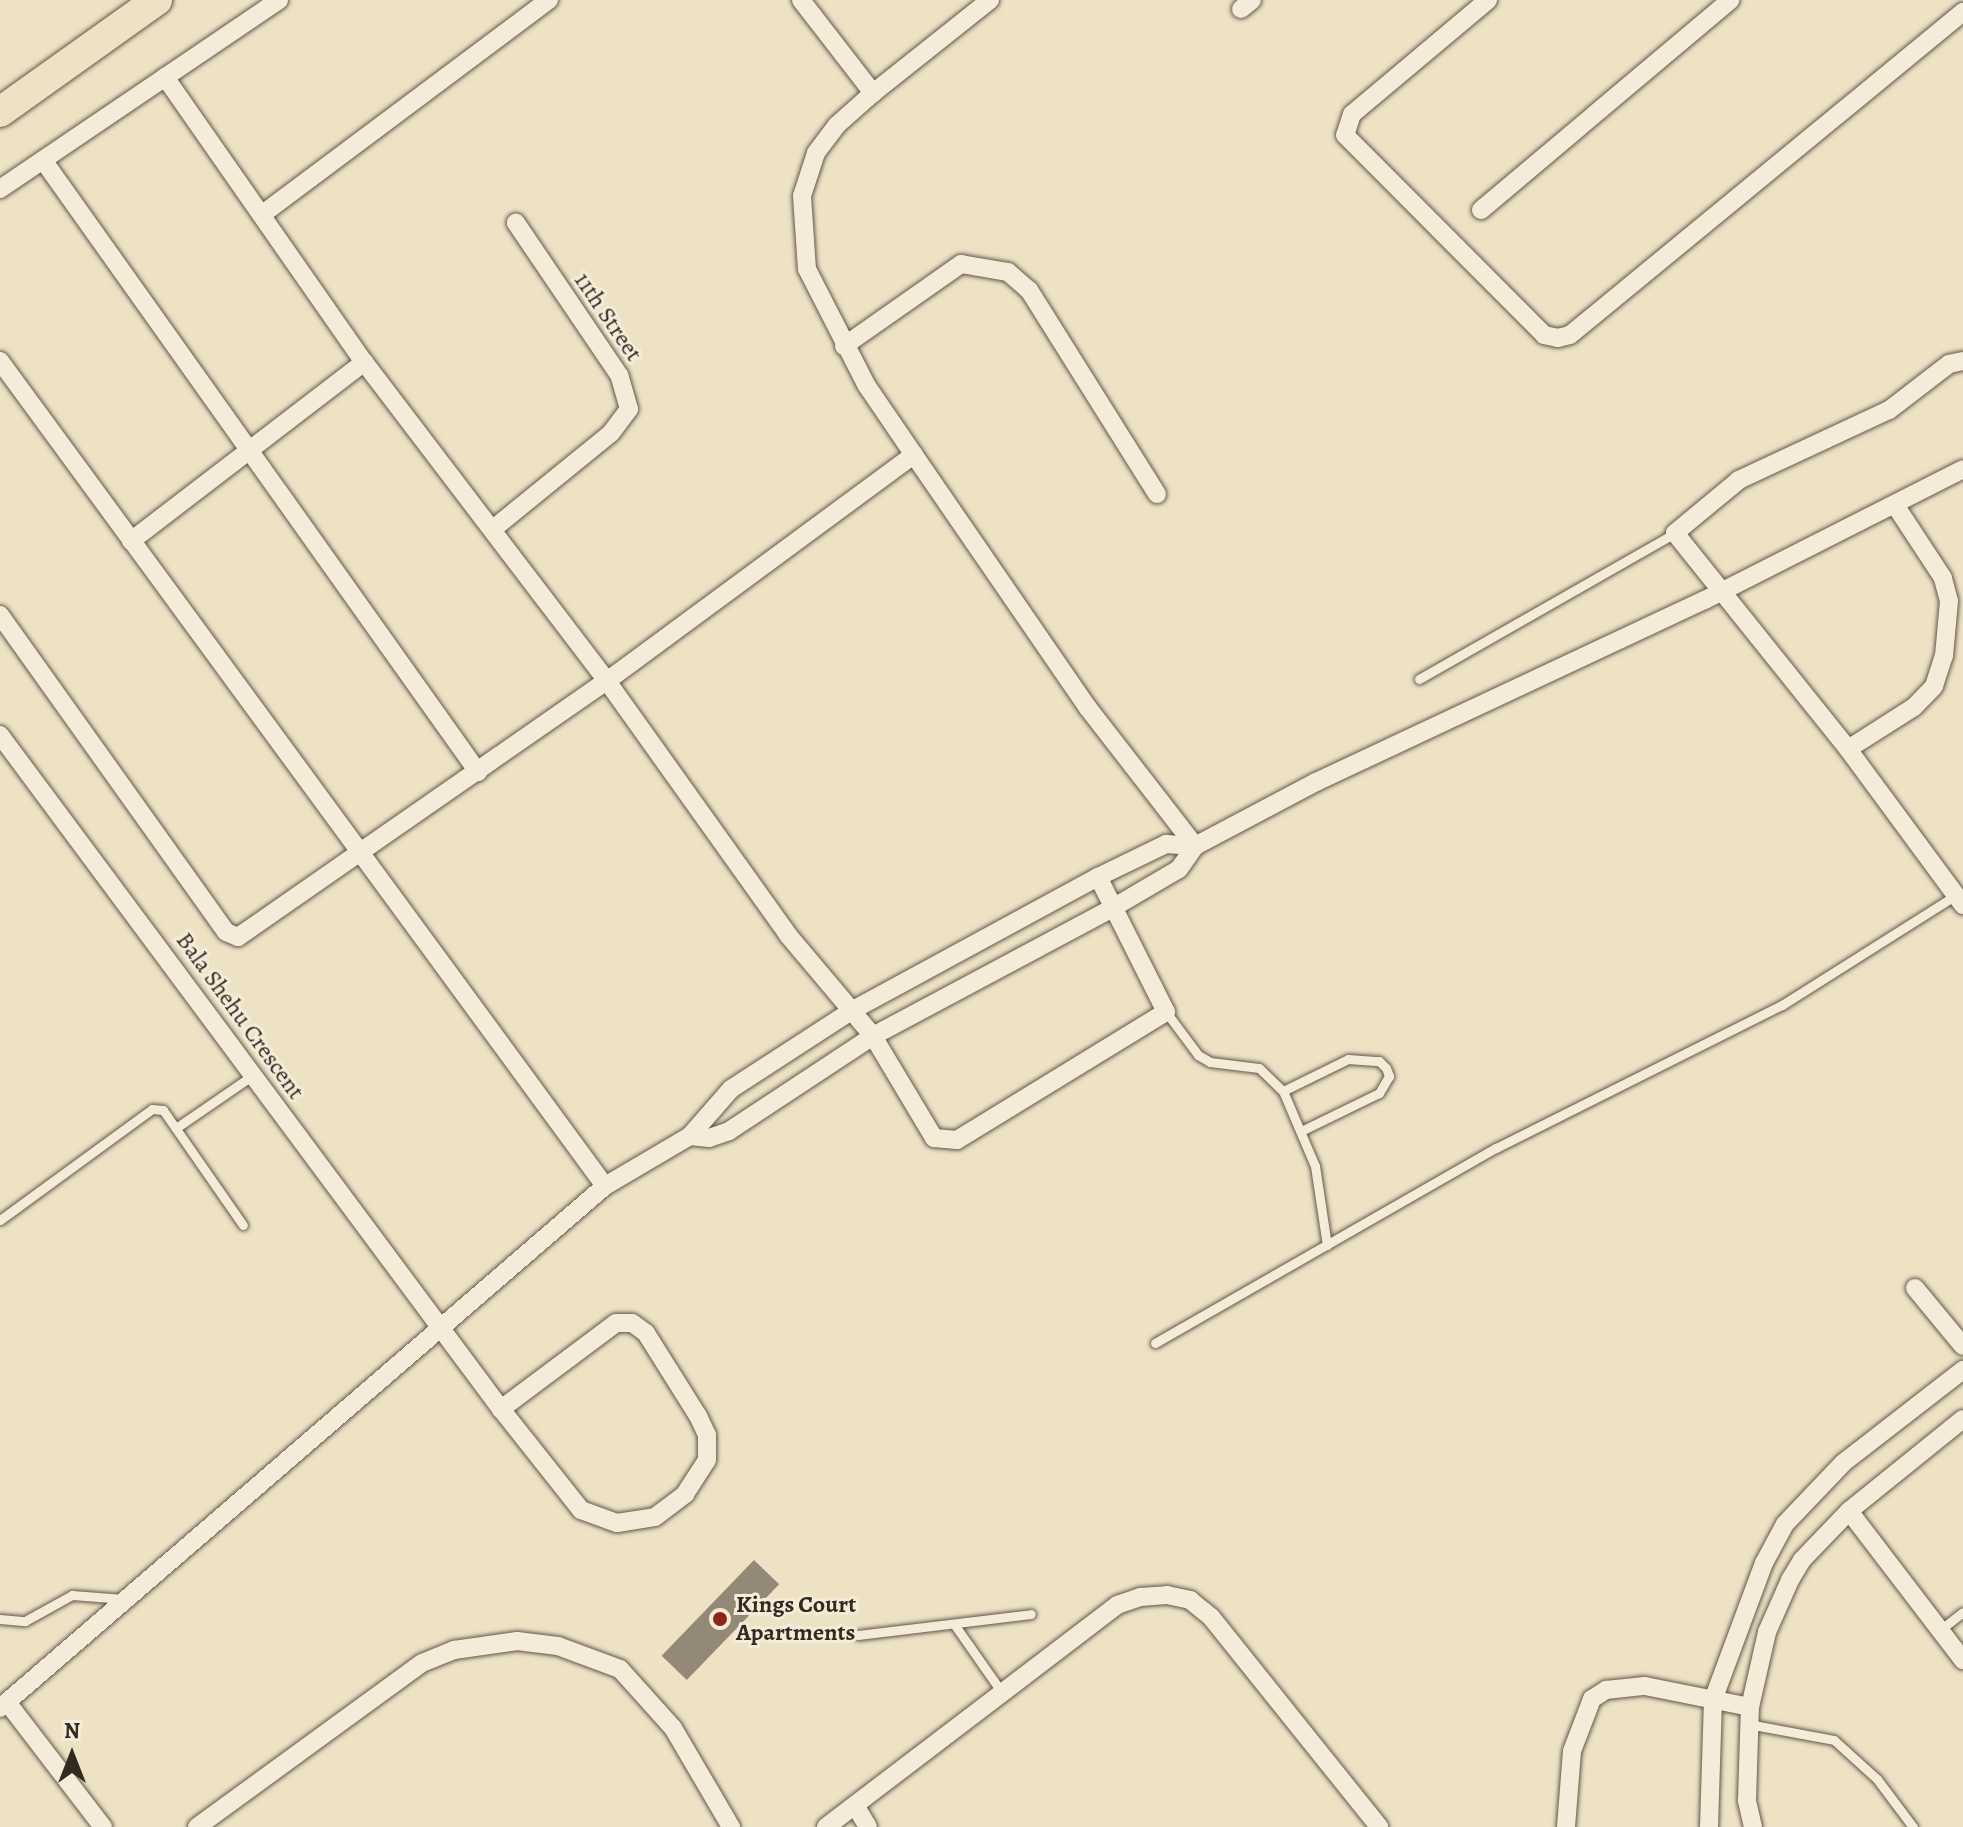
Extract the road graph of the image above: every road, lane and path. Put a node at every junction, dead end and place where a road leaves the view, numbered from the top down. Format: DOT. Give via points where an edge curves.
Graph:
graph roads {
  1 [pos="157,0"];
  2 [pos="279,0"];
  3 [pos="549,0"];
  4 [pos="801,0"];
  5 [pos="990,0"];
  6 [pos="1488,0"];
  7 [pos="1730,0"];
  8 [pos="1963,12"];
  9 [pos="165,77"];
  10 [pos="873,93"];
  11 [pos="0,112"];
  12 [pos="43,160"];
  13 [pos="0,189"];
  14 [pos="1481,210"];
  15 [pos="264,213"];
  16 [pos="516,223"];
  17 [pos="844,346"];
  18 [pos="0,361"];
  19 [pos="1963,361"];
  20 [pos="364,362"];
  21 [pos="253,450"];
  22 [pos="914,455"];
  23 [pos="1963,469"];
  24 [pos="1157,494"];
  25 [pos="1895,505"];
  26 [pos="493,529"];
  27 [pos="1675,533"];
  28 [pos="131,541"];
  29 [pos="1720,590"];
  30 [pos="0,615"];
  31 [pos="1419,679"];
  32 [pos="607,681"];
  33 [pos="0,735"];
  34 [pos="1848,749"];
  35 [pos="478,772"];
  36 [pos="1195,846"];
  37 [pos="362,854"];
  38 [pos="1098,877"];
  39 [pos="1960,900"];
  40 [pos="1116,906"];
  41 [pos="851,1011"];
  42 [pos="1166,1012"];
  43 [pos="873,1036"];
  44 [pos="253,1075"];
  45 [pos="1283,1091"];
  46 [pos="176,1128"];
  47 [pos="1303,1130"];
  48 [pos="690,1136"];
  49 [pos="605,1186"];
  50 [pos="0,1220"];
  51 [pos="243,1225"];
  52 [pos="1327,1245"];
  53 [pos="1915,1288"];
  54 [pos="441,1325"];
  55 [pos="1155,1343"];
  56 [pos="1963,1346"];
  57 [pos="1963,1370"];
  58 [pos="501,1409"];
  59 [pos="1963,1419"];
  60 [pos="1849,1511"];
  61 [pos="127,1599"];
  62 [pos="1963,1612"];
  63 [pos="1031,1614"];
  64 [pos="0,1619"];
  65 [pos="954,1624"];
  66 [pos="1940,1630"];
  67 [pos="858,1635"];
  68 [pos="1963,1660"];
  69 [pos="1001,1691"];
  70 [pos="1713,1700"];
  71 [pos="4,1705"];
  72 [pos="1749,1715"];
  73 [pos="856,1807"];
  74 [pos="103,1827"];
  75 [pos="197,1827"];
  76 [pos="731,1827"];
  77 [pos="826,1827"];
  78 [pos="868,1827"];
  79 [pos="1379,1827"];
  80 [pos="1566,1827"];
  81 [pos="1709,1827"];
  82 [pos="1753,1827"];
  83 [pos="1913,1827"];
  1 -- 11 [label="main road"];
  2 -- 9 [label="street"];
  3 -- 15 [label="street"];
  4 -- 10 [label="street"];
  5 -- 10 [label="street"];
  6 -- 8 [label="street" via="1352,114 1345,135 1544,335 1558,338 1570,335"];
  7 -- 14 [label="street"];
  9 -- 12 [label="street"];
  9 -- 15 [label="street"];
  10 -- 17 [label="street" via="837,125 816,153 802,196 807,269"];
  12 -- 13 [label="street"];
  12 -- 21 [label="street"];
  15 -- 20 [label="street"];
  16 -- 26 [label="street, 11th Street" via="619,375 629,409 611,433"];
  17 -- 22 [label="street"];
  17 -- 24 [label="street" via="961,264 1008,272 1029,290"];
  18 -- 28 [label="street"];
  19 -- 27 [label="street" via="1949,364 1889,410 1739,480"];
  20 -- 21 [label="street"];
  20 -- 26 [label="street"];
  21 -- 28 [label="street"];
  21 -- 35 [label="street"];
  22 -- 32 [label="street"];
  22 -- 36 [label="street" via="1088,708"];
  23 -- 25 [label="street"];
  25 -- 29 [label="street"];
  25 -- 34 [label="street" via="1943,578 1949,601 1944,656 1934,686 1914,707"];
  26 -- 32 [label="street"];
  27 -- 29 [label="street"];
  27 -- 31 [label="lane"];
  28 -- 37 [label="street"];
  29 -- 34 [label="street"];
  29 -- 36 [label="street" via="1316,782"];
  30 -- 37 [label="street" via="226,932 238,937 253,932"];
  32 -- 35 [label="street"];
  32 -- 41 [label="street" via="788,935"];
  33 -- 44 [label="street, Bala Shehu Crescent"];
  34 -- 39 [label="street"];
  35 -- 37 [label="street"];
  36 -- 38 [label="street" via="1166,844"];
  36 -- 40 [label="street" via="1179,869"];
  37 -- 49 [label="street"];
  38 -- 40 [label="street"];
  38 -- 41 [label="street"];
  39 -- 52 [label="lane" via="1782,1005 1603,1092"];
  40 -- 42 [label="street"];
  40 -- 43 [label="street"];
  41 -- 43 [label="street"];
  41 -- 48 [label="street" via="731,1089"];
  42 -- 43 [label="street" via="951,1141 926,1131"];
  42 -- 45 [label="lane" via="1198,1055 1210,1062 1259,1068"];
  43 -- 48 [label="street" via="729,1131 709,1138"];
  44 -- 46 [label="lane"];
  44 -- 54 [label="street, Bala Shehu Crescent"];
  45 -- 47 [label="lane"];
  45 -- 47 [label="lane" via="1348,1059 1379,1061 1386,1068 1389,1076 1379,1093"];
  46 -- 50 [label="lane" via="163,1110 152,1109"];
  46 -- 51 [label="lane"];
  47 -- 52 [label="lane"];
  48 -- 49 [label="street"];
  49 -- 54 [label="street"];
  52 -- 55 [label="lane"];
  53 -- 56 [label="street"];
  54 -- 58 [label="street, Bala Shehu Crescent"];
  54 -- 61 [label="street"];
  57 -- 70 [label="street" via="1843,1463 1785,1524 1764,1563"];
  58 -- 58 [label="street" via="581,1510 617,1523 637,1523 671,1507 707,1460 707,1435 698,1416 646,1333 632,1323 616,1323"];
  59 -- 60 [label="street"];
  60 -- 66 [label="street"];
  60 -- 72 [label="street" via="1790,1580 1767,1632"];
  61 -- 64 [label="lane" via="72,1595 25,1621"];
  61 -- 71 [label="street"];
  62 -- 66 [label="lane"];
  63 -- 65 [label="lane"];
  65 -- 67 [label="lane"];
  65 -- 69 [label="lane"];
  66 -- 68 [label="street"];
  69 -- 73 [label="street"];
  69 -- 79 [label="street" via="1117,1605 1140,1597 1190,1600 1211,1617"];
  70 -- 72 [label="street"];
  70 -- 80 [label="street" via="1645,1686 1606,1690 1592,1699 1572,1751"];
  70 -- 81 [label="street"];
  71 -- 74 [label="street"];
  72 -- 82 [label="street" via="1747,1800"];
  72 -- 83 [label="lane" via="1834,1740 1877,1779"];
  73 -- 77 [label="street"];
  73 -- 78 [label="street"];
  75 -- 76 [label="street" via="411,1669 454,1650 517,1641 558,1646 620,1669 673,1728"];
}
